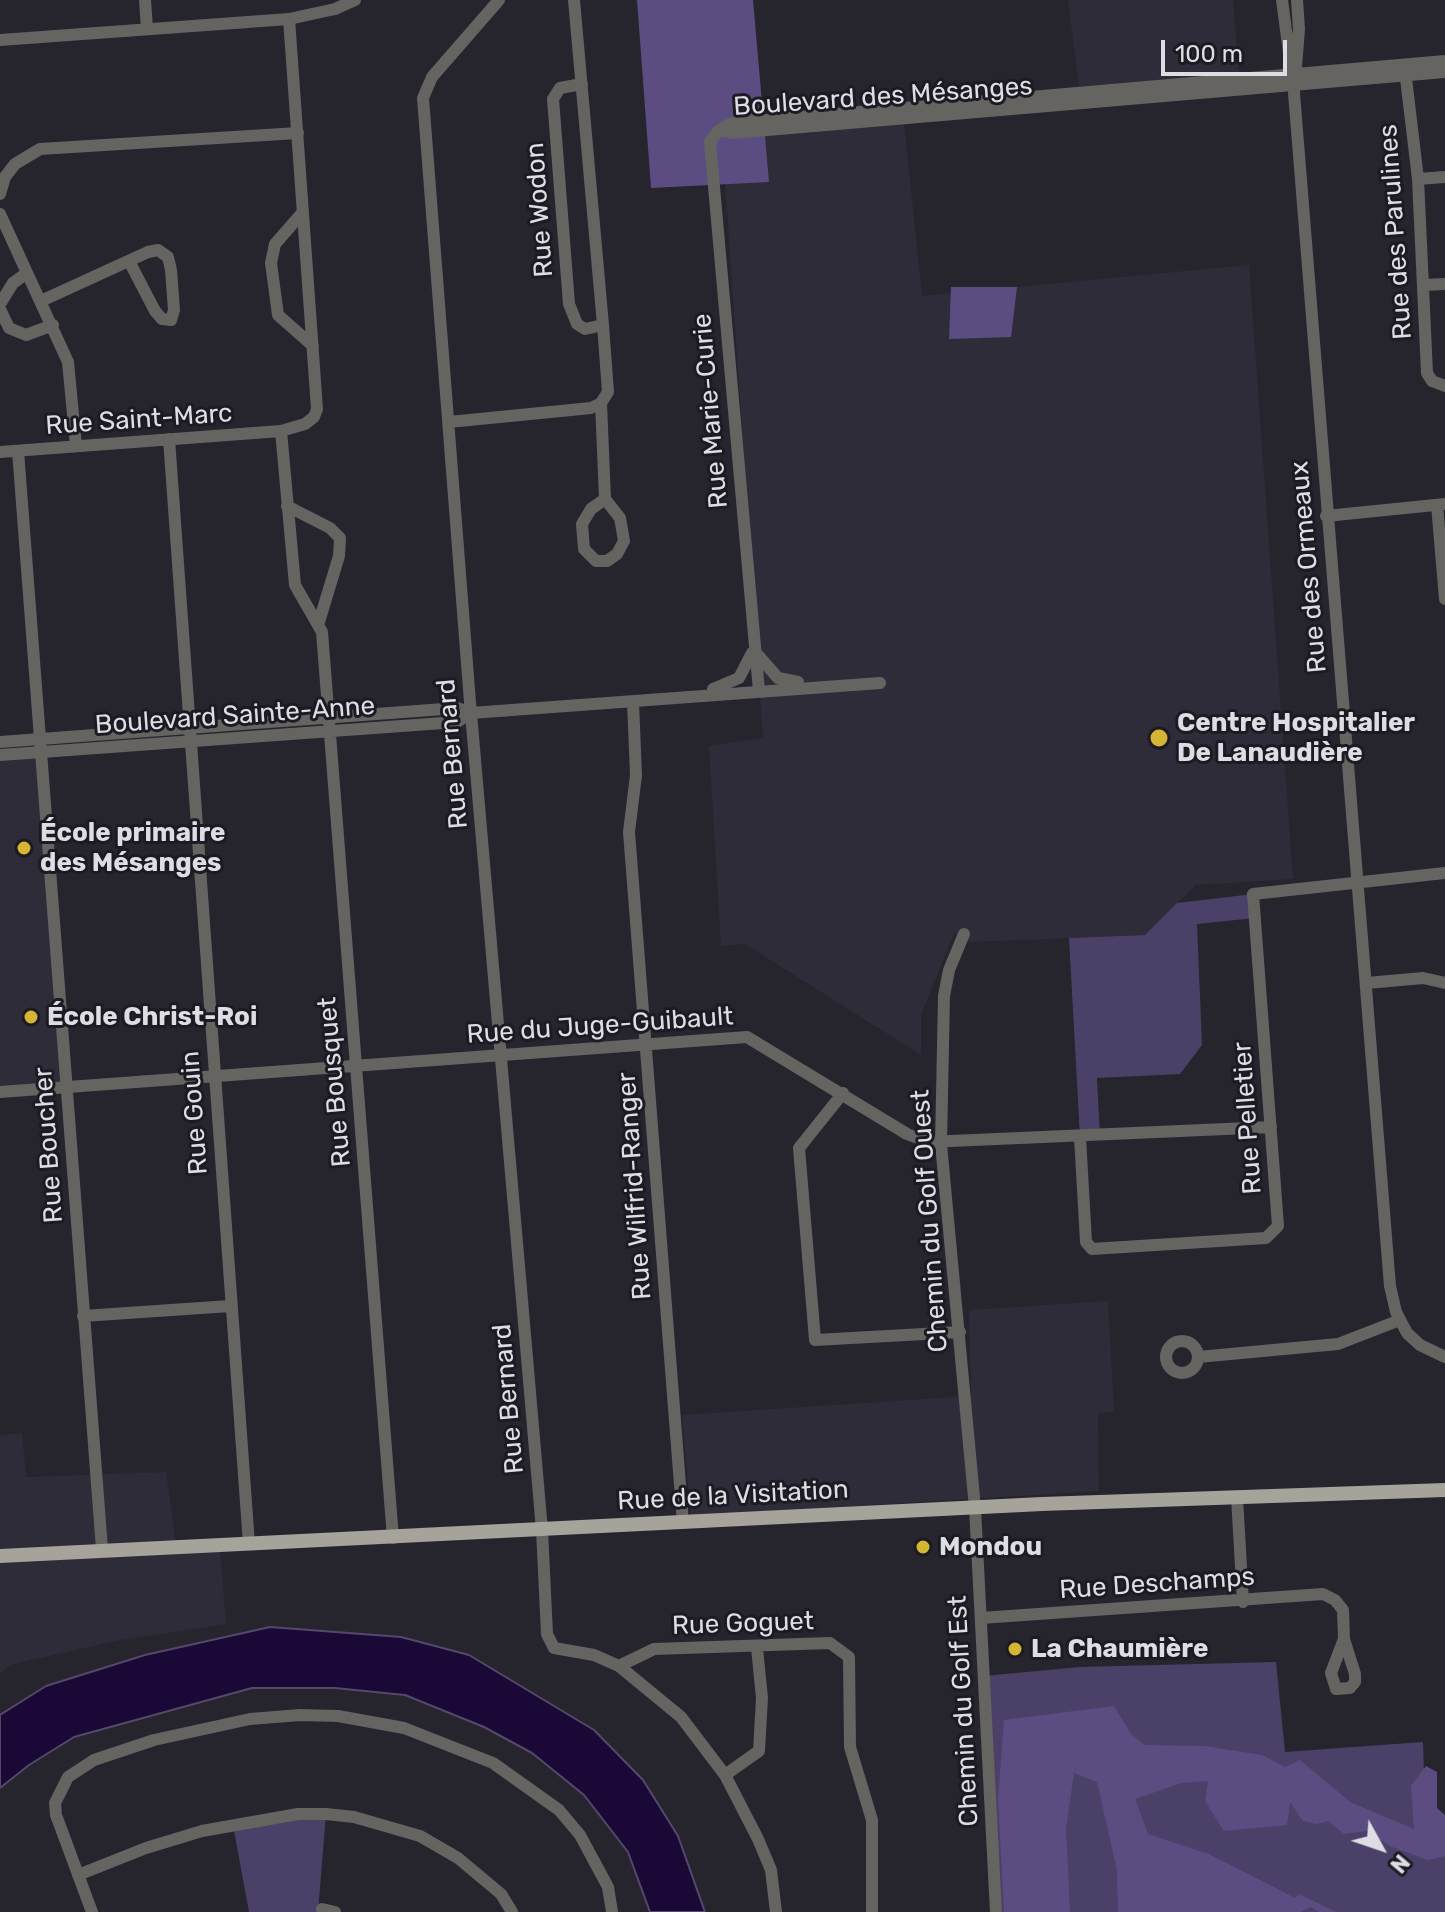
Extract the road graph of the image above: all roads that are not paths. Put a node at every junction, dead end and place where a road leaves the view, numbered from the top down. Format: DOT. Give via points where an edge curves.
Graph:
graph roads {
  1 [pos="145,0"];
  2 [pos="355,0"];
  3 [pos="499,0"];
  4 [pos="574,0"];
  5 [pos="1282,0"];
  6 [pos="1297,0"];
  7 [pos="289,19"];
  8 [pos="147,29"];
  9 [pos="0,40"];
  10 [pos="1445,61"];
  11 [pos="1405,70"];
  12 [pos="1445,72"];
  13 [pos="1293,77"];
  14 [pos="582,84"];
  15 [pos="719,130"];
  16 [pos="298,133"];
  17 [pos="1445,177"];
  18 [pos="1418,179"];
  19 [pos="0,194"];
  20 [pos="303,212"];
  21 [pos="0,214"];
  22 [pos="129,261"];
  23 [pos="27,273"];
  24 [pos="1445,284"];
  25 [pos="1425,285"];
  26 [pos="41,301"];
  27 [pos="0,306"];
  28 [pos="53,325"];
  29 [pos="603,325"];
  30 [pos="313,346"];
  31 [pos="1445,386"];
  32 [pos="601,403"];
  33 [pos="449,422"];
  34 [pos="281,431"];
  35 [pos="169,439"];
  36 [pos="76,446"];
  37 [pos="18,451"];
  38 [pos="0,452"];
  39 [pos="605,499"];
  40 [pos="1441,505"];
  41 [pos="287,506"];
  42 [pos="1326,516"];
  43 [pos="1445,599"];
  44 [pos="319,622"];
  45 [pos="753,640"];
  46 [pos="880,683"];
  47 [pos="802,687"];
  48 [pos="759,691"];
  49 [pos="693,697"];
  50 [pos="633,702"];
  51 [pos="471,713"];
  52 [pos="328,725"];
  53 [pos="188,728"];
  54 [pos="0,742"];
  55 [pos="189,742"];
  56 [pos="41,745"];
  57 [pos="0,755"];
  58 [pos="1445,873"];
  59 [pos="1357,882"];
  60 [pos="964,934"];
  61 [pos="1367,983"];
  62 [pos="1445,983"];
  63 [pos="646,1043"];
  64 [pos="501,1054"];
  65 [pos="357,1066"];
  66 [pos="216,1075"];
  67 [pos="67,1087"];
  68 [pos="0,1092"];
  69 [pos="843,1093"];
  70 [pos="1271,1127"];
  71 [pos="1080,1137"];
  72 [pos="941,1144"];
  73 [pos="230,1306"];
  74 [pos="83,1316"];
  75 [pos="1400,1320"];
  76 [pos="960,1332"];
  77 [pos="1198,1357"];
  78 [pos="1445,1357"];
  79 [pos="1445,1490"];
  80 [pos="1237,1497"];
  81 [pos="975,1508"];
  82 [pos="683,1523"];
  83 [pos="542,1530"];
  84 [pos="393,1538"];
  85 [pos="249,1544"];
  86 [pos="102,1549"];
  87 [pos="0,1556"];
  88 [pos="1243,1602"];
  89 [pos="981,1618"];
  90 [pos="1344,1639"];
  91 [pos="757,1648"];
  92 [pos="619,1666"];
  93 [pos="725,1775"];
  94 [pos="78,1875"];
  95 [pos="92,1912"];
  96 [pos="512,1912"];
  97 [pos="612,1912"];
  98 [pos="776,1912"];
  99 [pos="872,1912"];
  100 [pos="996,1912"];
  1 -- 8 [label="street"];
  2 -- 7 [label="street"];
  3 -- 33 [label="street, Rue Bernard" via="432,77 423,98"];
  4 -- 14 [label="street, Rue Wodon"];
  5 -- 13 [label="street, Rue des Ormeaux"];
  6 -- 13 [label="street, Rue des Ormeaux"];
  7 -- 8 [label="street"];
  7 -- 16 [label="street"];
  8 -- 9 [label="street"];
  10 -- 11 [label="street, Boulevard des Mésanges"];
  11 -- 12 [label="street, Boulevard des Mésanges"];
  11 -- 13 [label="street, Boulevard des Mésanges"];
  11 -- 18 [label="street, Rue des Parulines"];
  13 -- 15 [label="street, Boulevard des Mésanges" via="732,133"];
  13 -- 42 [label="street, Rue des Ormeaux"];
  14 -- 29 [label="street, Rue Wodon"];
  14 -- 29 [label="street, Rue Wodon" via="560,88 553,95 569,304 577,324 585,329"];
  15 -- 45 [label="street, Rue Marie-Curie" via="710,142"];
  16 -- 19 [label="street" via="40,149 15,164"];
  16 -- 20 [label="street"];
  17 -- 18 [label="street"];
  18 -- 25 [label="street, Rue des Parulines"];
  20 -- 30 [label="street"];
  20 -- 30 [label="street" via="275,244 271,263 276,310"];
  21 -- 23 [label="street"];
  22 -- 22 [label="street" via="158,250 166,254 172,275 171,320 155,311"];
  22 -- 26 [label="street"];
  23 -- 26 [label="street"];
  23 -- 27 [label="street" via="13,283"];
  24 -- 25 [label="street"];
  25 -- 31 [label="street, Rue des Parulines" via="1427,373"];
  26 -- 28 [label="street"];
  27 -- 28 [label="street" via="9,328 26,335"];
  28 -- 36 [label="street" via="70,372"];
  29 -- 32 [label="street, Rue Wodon" via="608,392"];
  30 -- 34 [label="street" via="314,417"];
  32 -- 33 [label="street"];
  32 -- 39 [label="street, Rue Wodon"];
  33 -- 51 [label="street, Rue Bernard"];
  34 -- 35 [label="street, Rue Saint-Marc"];
  34 -- 41 [label="street, Rue Bousquet"];
  35 -- 36 [label="street, Rue Saint-Marc"];
  35 -- 53 [label="street, Rue Gouin"];
  36 -- 37 [label="street, Rue Saint-Marc"];
  37 -- 38 [label="street, Rue Saint-Marc"];
  37 -- 56 [label="street, Rue Boucher"];
  39 -- 39 [label="street" via="582,524 584,549 596,561 617,554 624,541 620,518"];
  40 -- 42 [label="street"];
  40 -- 43 [label="street"];
  41 -- 44 [label="street, Rue Bousquet" via="295,585"];
  41 -- 44 [label="street, Rue Bousquet" via="340,538"];
  42 -- 59 [label="street, Rue des Ormeaux"];
  44 -- 52 [label="street, Rue Bousquet"];
  45 -- 47 [label="street" via="768,670"];
  45 -- 48 [label="street, Rue Marie-Curie"];
  45 -- 49 [label="street" via="739,678"];
  46 -- 47 [label="street, Boulevard Sainte-Anne"];
  47 -- 48 [label="street, Boulevard Sainte-Anne"];
  48 -- 49 [label="street, Boulevard Sainte-Anne"];
  49 -- 50 [label="street, Boulevard Sainte-Anne"];
  50 -- 51 [label="street, Boulevard Sainte-Anne"];
  50 -- 63 [label="street, Rue Wilfrid-Ranger" via="636,775 629,832"];
  51 -- 52 [label="street, Boulevard Sainte-Anne" via="457,708"];
  51 -- 64 [label="street, Rue Bernard"];
  52 -- 53 [label="street, Boulevard Sainte-Anne"];
  52 -- 55 [label="street, Boulevard Sainte-Anne"];
  52 -- 65 [label="street, Rue Bousquet"];
  53 -- 55 [label="street, Rue Gouin"];
  53 -- 56 [label="street, Boulevard Sainte-Anne"];
  54 -- 56 [label="street, Boulevard Sainte-Anne"];
  55 -- 56 [label="street, Boulevard Sainte-Anne"];
  55 -- 66 [label="street, Rue Gouin"];
  56 -- 57 [label="street, Boulevard Sainte-Anne"];
  56 -- 67 [label="street, Rue Boucher"];
  58 -- 59 [label="street, Rue Pelletier"];
  59 -- 61 [label="street, Rue des Ormeaux"];
  59 -- 70 [label="street, Rue Pelletier" via="1253,894"];
  60 -- 72 [label="street, Chemin du Golf Ouest" via="949,970 943,1008"];
  61 -- 62 [label="street" via="1423,978"];
  61 -- 75 [label="street, Rue des Ormeaux" via="1390,1286"];
  63 -- 64 [label="street, Rue du Juge-Guibault"];
  63 -- 69 [label="street, Rue du Juge-Guibault" via="747,1037"];
  63 -- 82 [label="street, Rue Wilfrid-Ranger"];
  64 -- 65 [label="street, Rue du Juge-Guibault"];
  64 -- 83 [label="street, Rue Bernard"];
  65 -- 66 [label="street, Rue du Juge-Guibault"];
  65 -- 84 [label="street, Rue Bousquet"];
  66 -- 67 [label="street, Rue du Juge-Guibault"];
  66 -- 73 [label="street, Rue Gouin"];
  67 -- 68 [label="street, Rue du Juge-Guibault"];
  67 -- 74 [label="street, Rue Boucher"];
  69 -- 72 [label="street, Rue du Juge-Guibault" via="907,1134"];
  69 -- 76 [label="street" via="799,1148 815,1340"];
  70 -- 71 [label="street, Rue du Juge-Guibault"];
  70 -- 71 [label="street, Rue Pelletier" via="1278,1226 1266,1238 1092,1249 1086,1242"];
  71 -- 72 [label="street, Rue du Juge-Guibault"];
  72 -- 76 [label="street, Chemin du Golf Ouest"];
  73 -- 74 [label="street"];
  73 -- 85 [label="street, Rue Gouin"];
  74 -- 86 [label="street, Rue Boucher"];
  75 -- 77 [label="street" via="1338,1344"];
  75 -- 78 [label="street, Rue des Ormeaux" via="1420,1345"];
  76 -- 81 [label="street, Chemin du Golf Ouest"];
  79 -- 80 [label="main road, Rue de la Visitation"];
  80 -- 81 [label="main road, Rue de la Visitation"];
  80 -- 88 [label="street"];
  81 -- 82 [label="main road, Rue de la Visitation"];
  81 -- 89 [label="street, Chemin du Golf Est"];
  82 -- 83 [label="main road, Rue de la Visitation"];
  83 -- 84 [label="main road, Rue de la Visitation"];
  83 -- 92 [label="street, Rue Bernard" via="547,1634 554,1648"];
  84 -- 85 [label="main road, Rue de la Visitation"];
  85 -- 86 [label="main road, Rue de la Visitation"];
  86 -- 87 [label="main road, Rue de la Visitation"];
  88 -- 89 [label="street, Rue Deschamps"];
  88 -- 90 [label="street, Rue Deschamps" via="1323,1594 1343,1610"];
  89 -- 100 [label="street, Chemin du Golf Est"];
  91 -- 92 [label="street, Rue Goguet" via="654,1649"];
  91 -- 93 [label="street" via="762,1698 759,1751"];
  91 -- 99 [label="street, Rue Goguet" via="830,1643 849,1657 850,1747 872,1820"];
  92 -- 93 [label="street" via="681,1717"];
  93 -- 98 [label="street" via="771,1870"];
  94 -- 95 [label="street"];
  94 -- 96 [label="street" via="202,1831 326,1814 420,1836 458,1858 501,1894"];
  94 -- 97 [label="street" via="55,1803 68,1777 94,1760 211,1725 338,1716 436,1738 493,1763 559,1810 597,1865"];
}
